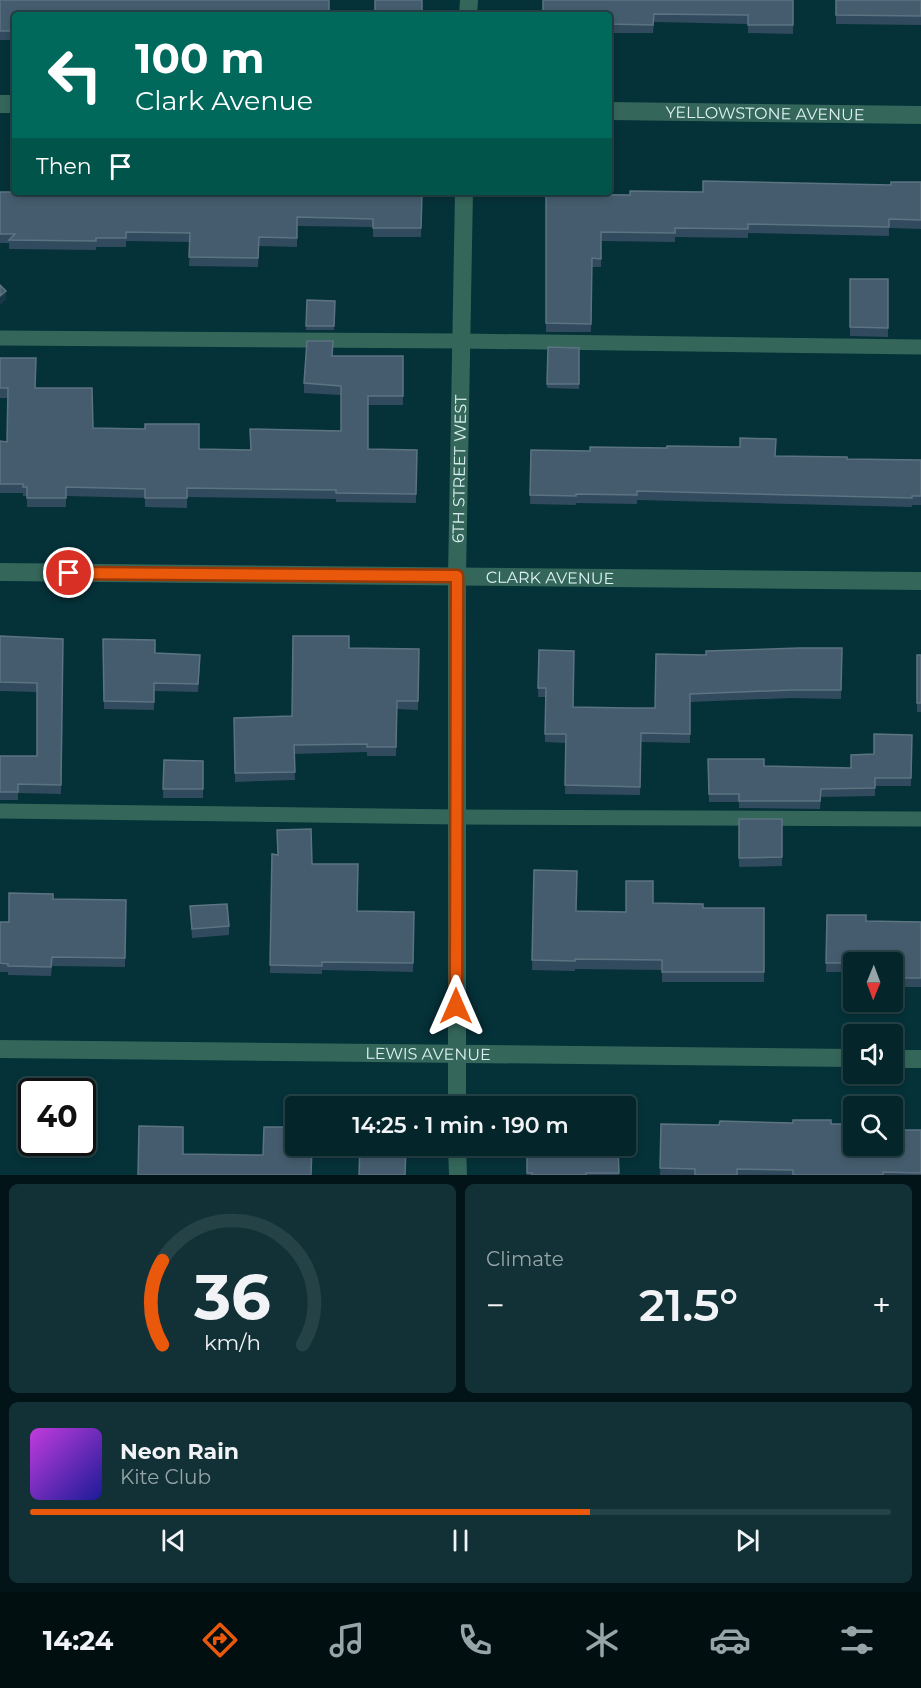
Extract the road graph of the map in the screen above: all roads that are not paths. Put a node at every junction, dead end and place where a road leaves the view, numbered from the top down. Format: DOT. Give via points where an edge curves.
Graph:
graph roads {
  1 [pos="612,111"];
  2 [pos="921,115"];
  3 [pos="464,195"];
  4 [pos="0,338"];
  5 [pos="462,341"];
  6 [pos="921,347"];
  7 [pos="0,572"];
  8 [pos="457,576"];
  9 [pos="921,581"];
  10 [pos="0,811"];
  11 [pos="457,817"];
  12 [pos="921,819"];
  13 [pos="0,1049"];
  14 [pos="456,1054"];
  15 [pos="843,1058"];
  16 [pos="903,1059"];
  17 [pos="921,1059"];
  18 [pos="457,1096"];
  19 [pos="457,1156"];
  20 [pos="458,1175"];
  1 -- 2 [label="street, YELLOWSTONE AVENUE"];
  3 -- 5 [label="street, 6TH STREET WEST"];
  4 -- 5 [label="lane"];
  5 -- 6 [label="lane"];
  5 -- 8 [label="street, 6TH STREET WEST"];
  7 -- 8 [label="street, CLARK AVENUE"];
  8 -- 9 [label="street, CLARK AVENUE"];
  8 -- 11 [label="street, 6TH STREET WEST"];
  10 -- 11 [label="lane"];
  11 -- 12 [label="lane"];
  11 -- 14 [label="street, 6TH STREET WEST"];
  13 -- 14 [label="street, LEWIS AVENUE"];
  14 -- 15 [label="street, LEWIS AVENUE"];
  14 -- 18 [label="street, 6TH STREET WEST"];
  16 -- 17 [label="street"];
  19 -- 20 [label="street"];
}
